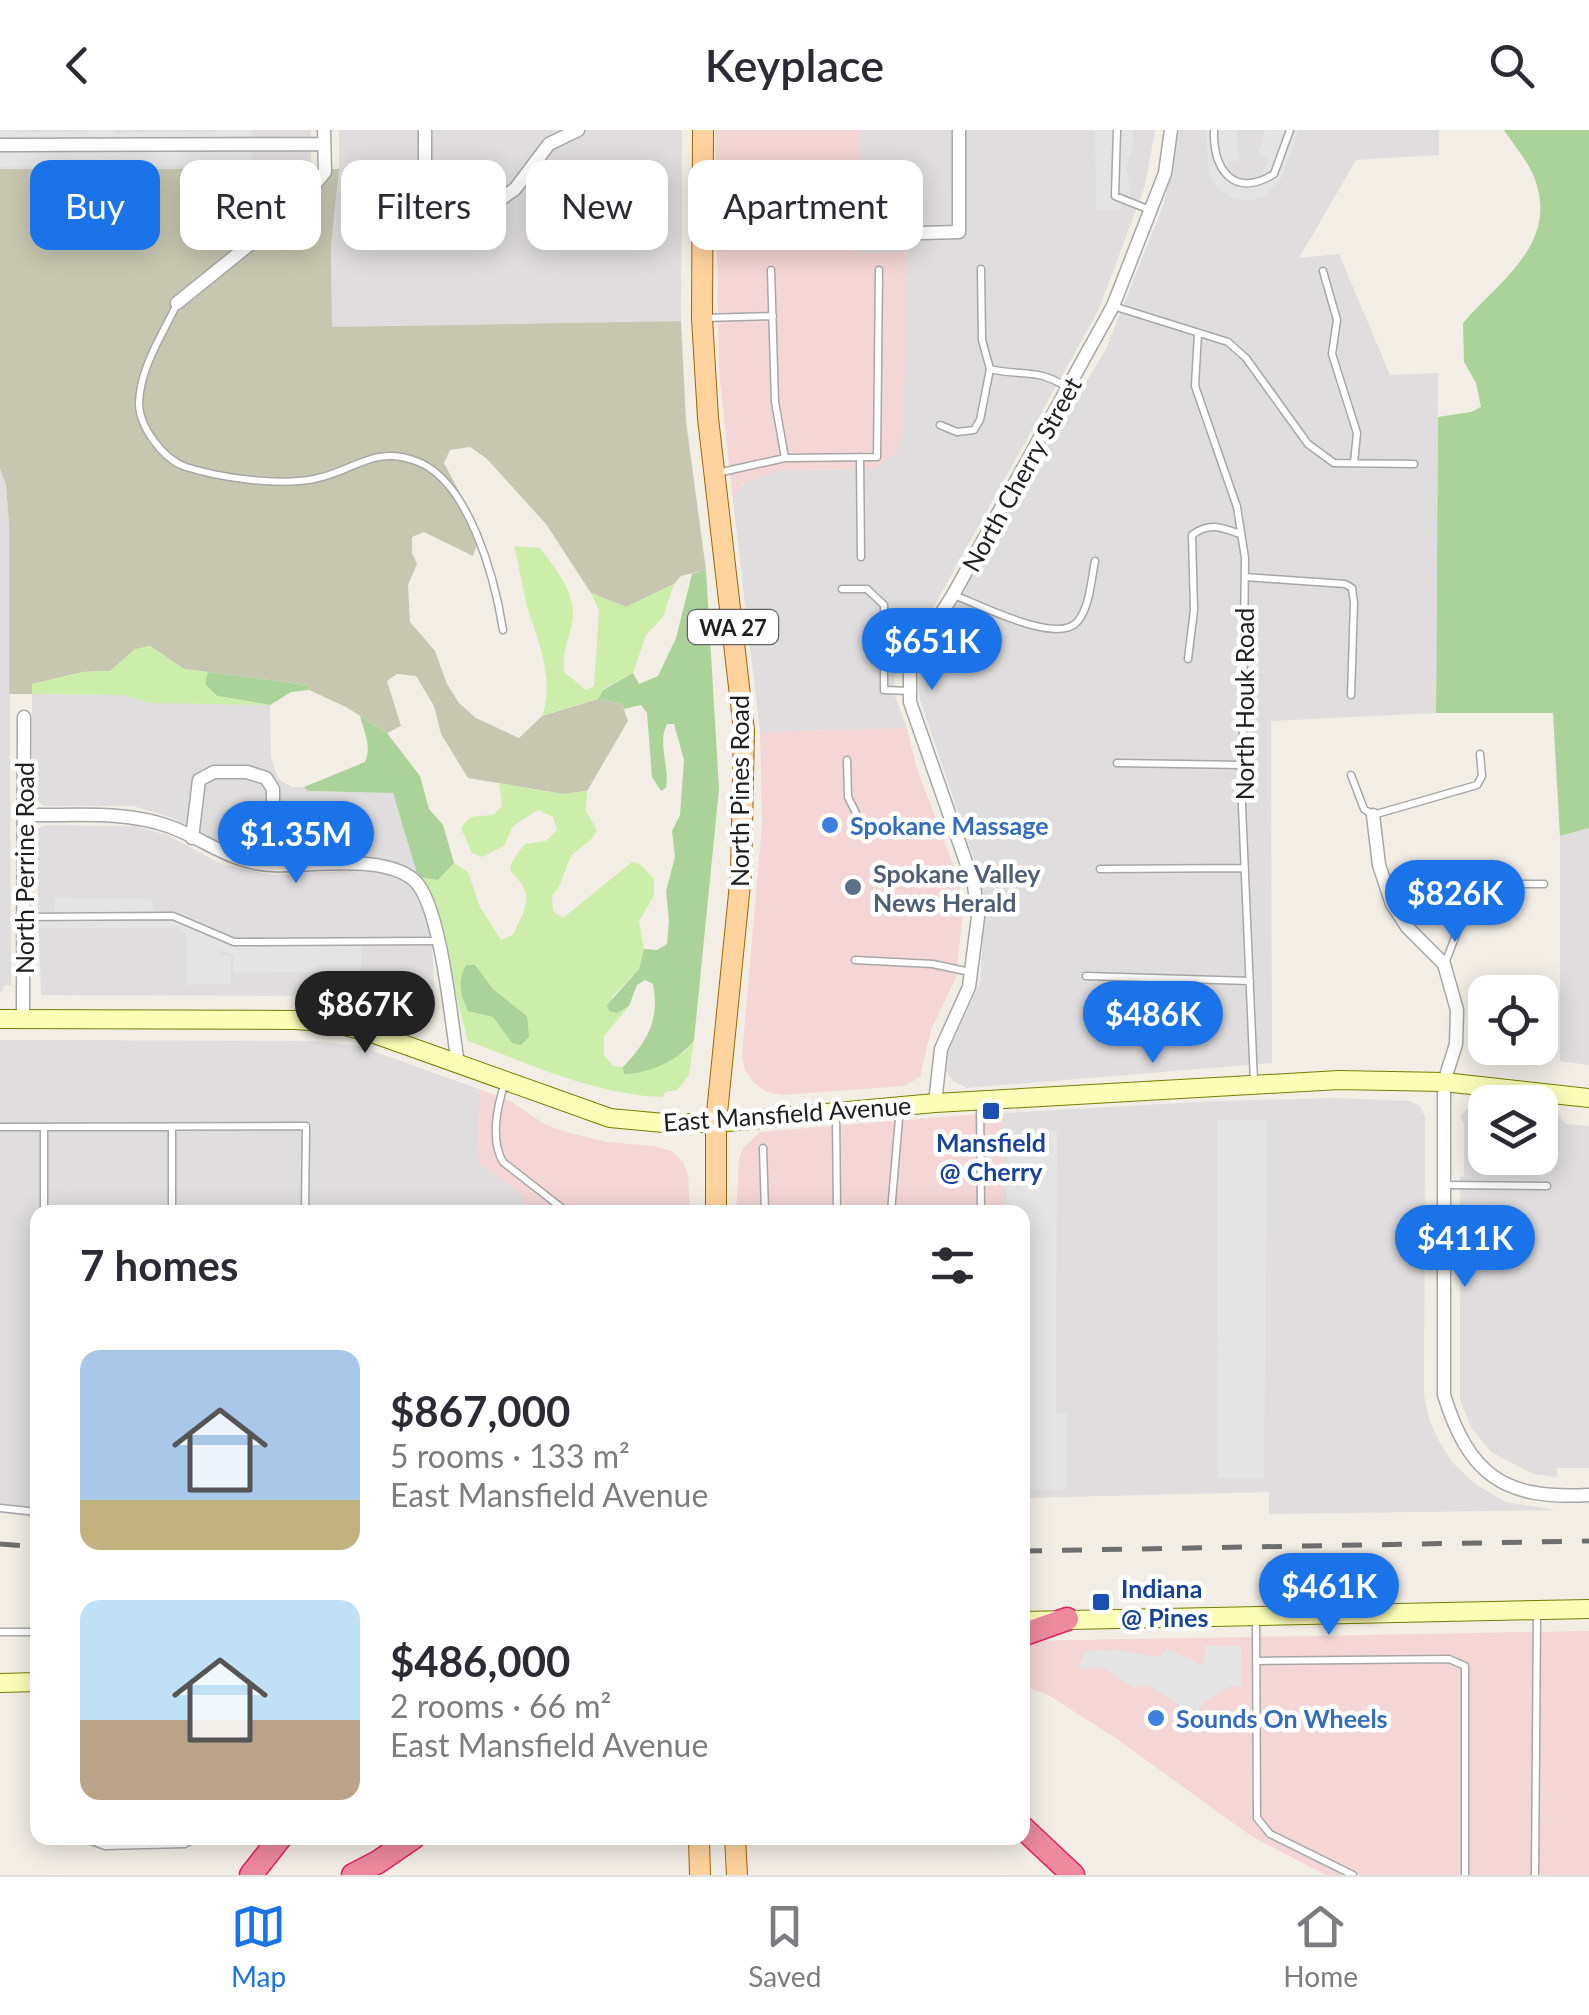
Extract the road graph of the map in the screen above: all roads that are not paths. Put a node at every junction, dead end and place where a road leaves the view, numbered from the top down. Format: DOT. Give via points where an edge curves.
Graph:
graph roads {
  1 [pos="425,130"];
  2 [pos="578,130"];
  3 [pos="702,130"];
  4 [pos="959,130"];
  5 [pos="1116,130"];
  6 [pos="1171,130"];
  7 [pos="1214,130"];
  8 [pos="1290,130"];
  9 [pos="324,137"];
  10 [pos="0,145"];
  11 [pos="1150,210"];
  12 [pos="923,233"];
  13 [pos="981,269"];
  14 [pos="772,270"];
  15 [pos="879,270"];
  16 [pos="1323,271"];
  17 [pos="177,303"];
  18 [pos="1113,306"];
  19 [pos="773,316"];
  20 [pos="702,318"];
  21 [pos="1198,333"];
  22 [pos="990,369"];
  23 [pos="1069,388"];
  24 [pos="940,425"];
  25 [pos="860,457"];
  26 [pos="785,458"];
  27 [pos="1354,463"];
  28 [pos="1414,464"];
  29 [pos="716,473"];
  30 [pos="1241,535"];
  31 [pos="861,557"];
  32 [pos="1094,562"];
  33 [pos="1244,577"];
  34 [pos="842,589"];
  35 [pos="953,595"];
  36 [pos="503,630"];
  37 [pos="1188,659"];
  38 [pos="910,692"];
  39 [pos="1351,695"];
  40 [pos="24,717"];
  41 [pos="1480,754"];
  42 [pos="847,760"];
  43 [pos="1117,764"];
  44 [pos="1243,765"];
  45 [pos="1351,774"];
  46 [pos="24,815"];
  47 [pos="1373,815"];
  48 [pos="952,820"];
  49 [pos="192,838"];
  50 [pos="274,865"];
  51 [pos="1100,868"];
  52 [pos="1244,868"];
  53 [pos="1544,884"];
  54 [pos="24,917"];
  55 [pos="438,941"];
  56 [pos="855,960"];
  57 [pos="1444,964"];
  58 [pos="971,972"];
  59 [pos="1086,976"];
  60 [pos="1250,981"];
  61 [pos="0,1019"];
  62 [pos="23,1019"];
  63 [pos="458,1065"];
  64 [pos="505,1082"];
  65 [pos="1444,1082"];
  66 [pos="1254,1083"];
  67 [pos="1589,1098"];
  68 [pos="980,1100"];
  69 [pos="935,1103"];
  70 [pos="900,1106"];
  71 [pos="836,1112"];
  72 [pos="716,1123"];
  73 [pos="0,1127"];
  74 [pos="44,1128"];
  75 [pos="172,1129"];
  76 [pos="763,1148"];
  77 [pos="1444,1185"];
  78 [pos="1547,1186"];
  79 [pos="44,1205"];
  80 [pos="172,1205"];
  81 [pos="305,1205"];
  82 [pos="558,1205"];
  83 [pos="716,1205"];
  84 [pos="765,1205"];
  85 [pos="837,1205"];
  86 [pos="892,1205"];
  87 [pos="981,1205"];
  88 [pos="1589,1495"];
  89 [pos="0,1508"];
  90 [pos="30,1511"];
  91 [pos="1589,1609"];
  92 [pos="1536,1610"];
  93 [pos="1256,1615"];
  94 [pos="1067,1618"];
  95 [pos="1030,1620"];
  96 [pos="0,1632"];
  97 [pos="30,1632"];
  98 [pos="1030,1632"];
  99 [pos="1256,1661"];
  100 [pos="30,1682"];
  101 [pos="0,1683"];
  102 [pos="1030,1835"];
  103 [pos="102,1845"];
  104 [pos="145,1845"];
  105 [pos="275,1845"];
  106 [pos="403,1845"];
  107 [pos="699,1845"];
  108 [pos="736,1845"];
  109 [pos="251,1875"];
  110 [pos="352,1875"];
  111 [pos="700,1875"];
  112 [pos="737,1875"];
  113 [pos="1073,1875"];
  114 [pos="1353,1875"];
  115 [pos="1466,1875"];
  116 [pos="1535,1875"];
  1 -- 2 [label="street" via="432,190 490,206 515,189 548,144"];
  3 -- 20 [label="main road, North Pines Road / WA 27"];
  4 -- 12 [label="street" via="958,232"];
  5 -- 11 [label="lane" via="1116,196"];
  6 -- 11 [label="street, North Cherry Street"];
  7 -- 8 [label="lane" via="1221,170 1249,183 1274,174"];
  9 -- 10 [label="street"];
  9 -- 17 [label="street" via="324,172 296,208"];
  11 -- 18 [label="street, North Cherry Street"];
  13 -- 22 [label="lane" via="982,340"];
  14 -- 19 [label="lane"];
  15 -- 25 [label="lane" via="878,457"];
  16 -- 27 [label="lane" via="1337,320 1332,354 1357,433"];
  17 -- 36 [label="lane" via="148,362 139,406 153,441 183,466 264,481 316,479 376,455 415,460 440,474 482,542"];
  18 -- 21 [label="lane"];
  18 -- 23 [label="street, North Cherry Street"];
  19 -- 20 [label="lane"];
  19 -- 26 [label="lane" via="774,402"];
  20 -- 29 [label="main road, North Pines Road / WA 27"];
  21 -- 27 [label="lane" via="1228,342 1246,358 1308,444 1334,463"];
  21 -- 30 [label="lane, North Houk Road" via="1195,386"];
  22 -- 23 [label="lane" via="1034,372"];
  22 -- 24 [label="lane" via="974,430"];
  23 -- 35 [label="street, North Cherry Street"];
  25 -- 26 [label="lane"];
  25 -- 31 [label="lane"];
  26 -- 29 [label="lane"];
  27 -- 28 [label="lane"];
  29 -- 72 [label="main road, North Pines Road / WA 27" via="744,768 741,874"];
  30 -- 33 [label="lane, North Houk Road"];
  30 -- 37 [label="lane" via="1218,526 1192,535"];
  32 -- 35 [label="lane" via="1084,610 1062,632"];
  33 -- 39 [label="lane" via="1352,588"];
  33 -- 44 [label="lane, North Houk Road"];
  34 -- 38 [label="lane" via="867,589 884,605 884,690"];
  35 -- 38 [label="street, North Cherry Street" via="910,662"];
  38 -- 48 [label="street, North Cherry Street"];
  40 -- 46 [label="street, North Perrine Road"];
  41 -- 47 [label="lane" via="1477,785"];
  42 -- 48 [label="lane" via="848,797 866,831 909,835"];
  43 -- 44 [label="lane"];
  44 -- 52 [label="lane, North Houk Road"];
  45 -- 47 [label="lane" via="1364,809"];
  46 -- 49 [label="street" via="132,816"];
  46 -- 54 [label="street, North Perrine Road"];
  47 -- 57 [label="street" via="1392,904"];
  48 -- 58 [label="street, North Cherry Street" via="978,917"];
  49 -- 50 [label="street" via="252,864"];
  49 -- 50 [label="street" via="199,780 214,772 266,778 273,789"];
  50 -- 55 [label="street" via="359,864 401,872 417,883"];
  51 -- 52 [label="lane"];
  52 -- 60 [label="lane, North Houk Road"];
  53 -- 57 [label="lane" via="1483,892 1470,905"];
  54 -- 55 [label="lane" via="173,916 234,942"];
  54 -- 62 [label="street, North Perrine Road"];
  55 -- 63 [label="street"];
  56 -- 58 [label="lane"];
  57 -- 65 [label="street" via="1458,1010"];
  58 -- 69 [label="street, North Cherry Street" via="941,1049"];
  59 -- 60 [label="lane"];
  60 -- 66 [label="lane, North Houk Road"];
  61 -- 62 [label="main road, East Mansfield Avenue"];
  62 -- 63 [label="main road, East Mansfield Avenue" via="296,1020 370,1032"];
  63 -- 64 [label="main road, East Mansfield Avenue"];
  64 -- 72 [label="main road, East Mansfield Avenue" via="610,1118"];
  64 -- 82 [label="lane" via="497,1104 498,1154"];
  65 -- 66 [label="main road, East Mansfield Avenue"];
  65 -- 67 [label="main road, East Mansfield Avenue"];
  65 -- 77 [label="street"];
  66 -- 68 [label="main road, East Mansfield Avenue"];
  68 -- 69 [label="main road, East Mansfield Avenue"];
  68 -- 87 [label="lane"];
  69 -- 70 [label="main road, East Mansfield Avenue"];
  70 -- 71 [label="main road, East Mansfield Avenue"];
  70 -- 86 [label="lane"];
  71 -- 72 [label="main road, East Mansfield Avenue"];
  71 -- 85 [label="lane"];
  72 -- 83 [label="main road, North Pines Road / WA 27"];
  73 -- 74 [label="lane"];
  74 -- 75 [label="lane"];
  74 -- 79 [label="lane"];
  75 -- 80 [label="lane"];
  75 -- 81 [label="lane" via="306,1126"];
  76 -- 84 [label="lane"];
  77 -- 78 [label="lane"];
  77 -- 88 [label="street" via="1444,1395 1453,1425 1492,1479 1520,1490"];
  89 -- 90 [label="lane"];
  91 -- 92 [label="main road"];
  92 -- 93 [label="main road"];
  92 -- 116 [label="lane"];
  93 -- 94 [label="main road"];
  93 -- 99 [label="lane"];
  94 -- 95 [label="main road"];
  94 -- 98 [label="highway"];
  96 -- 97 [label="lane"];
  99 -- 114 [label="lane" via="1257,1818 1270,1834"];
  99 -- 115 [label="lane" via="1448,1659 1464,1666"];
  100 -- 101 [label="main road"];
  102 -- 113 [label="highway"];
  103 -- 104 [label="lane"];
  105 -- 109 [label="highway"];
  106 -- 110 [label="highway"];
  107 -- 111 [label="main road"];
  108 -- 112 [label="main road"];
}
